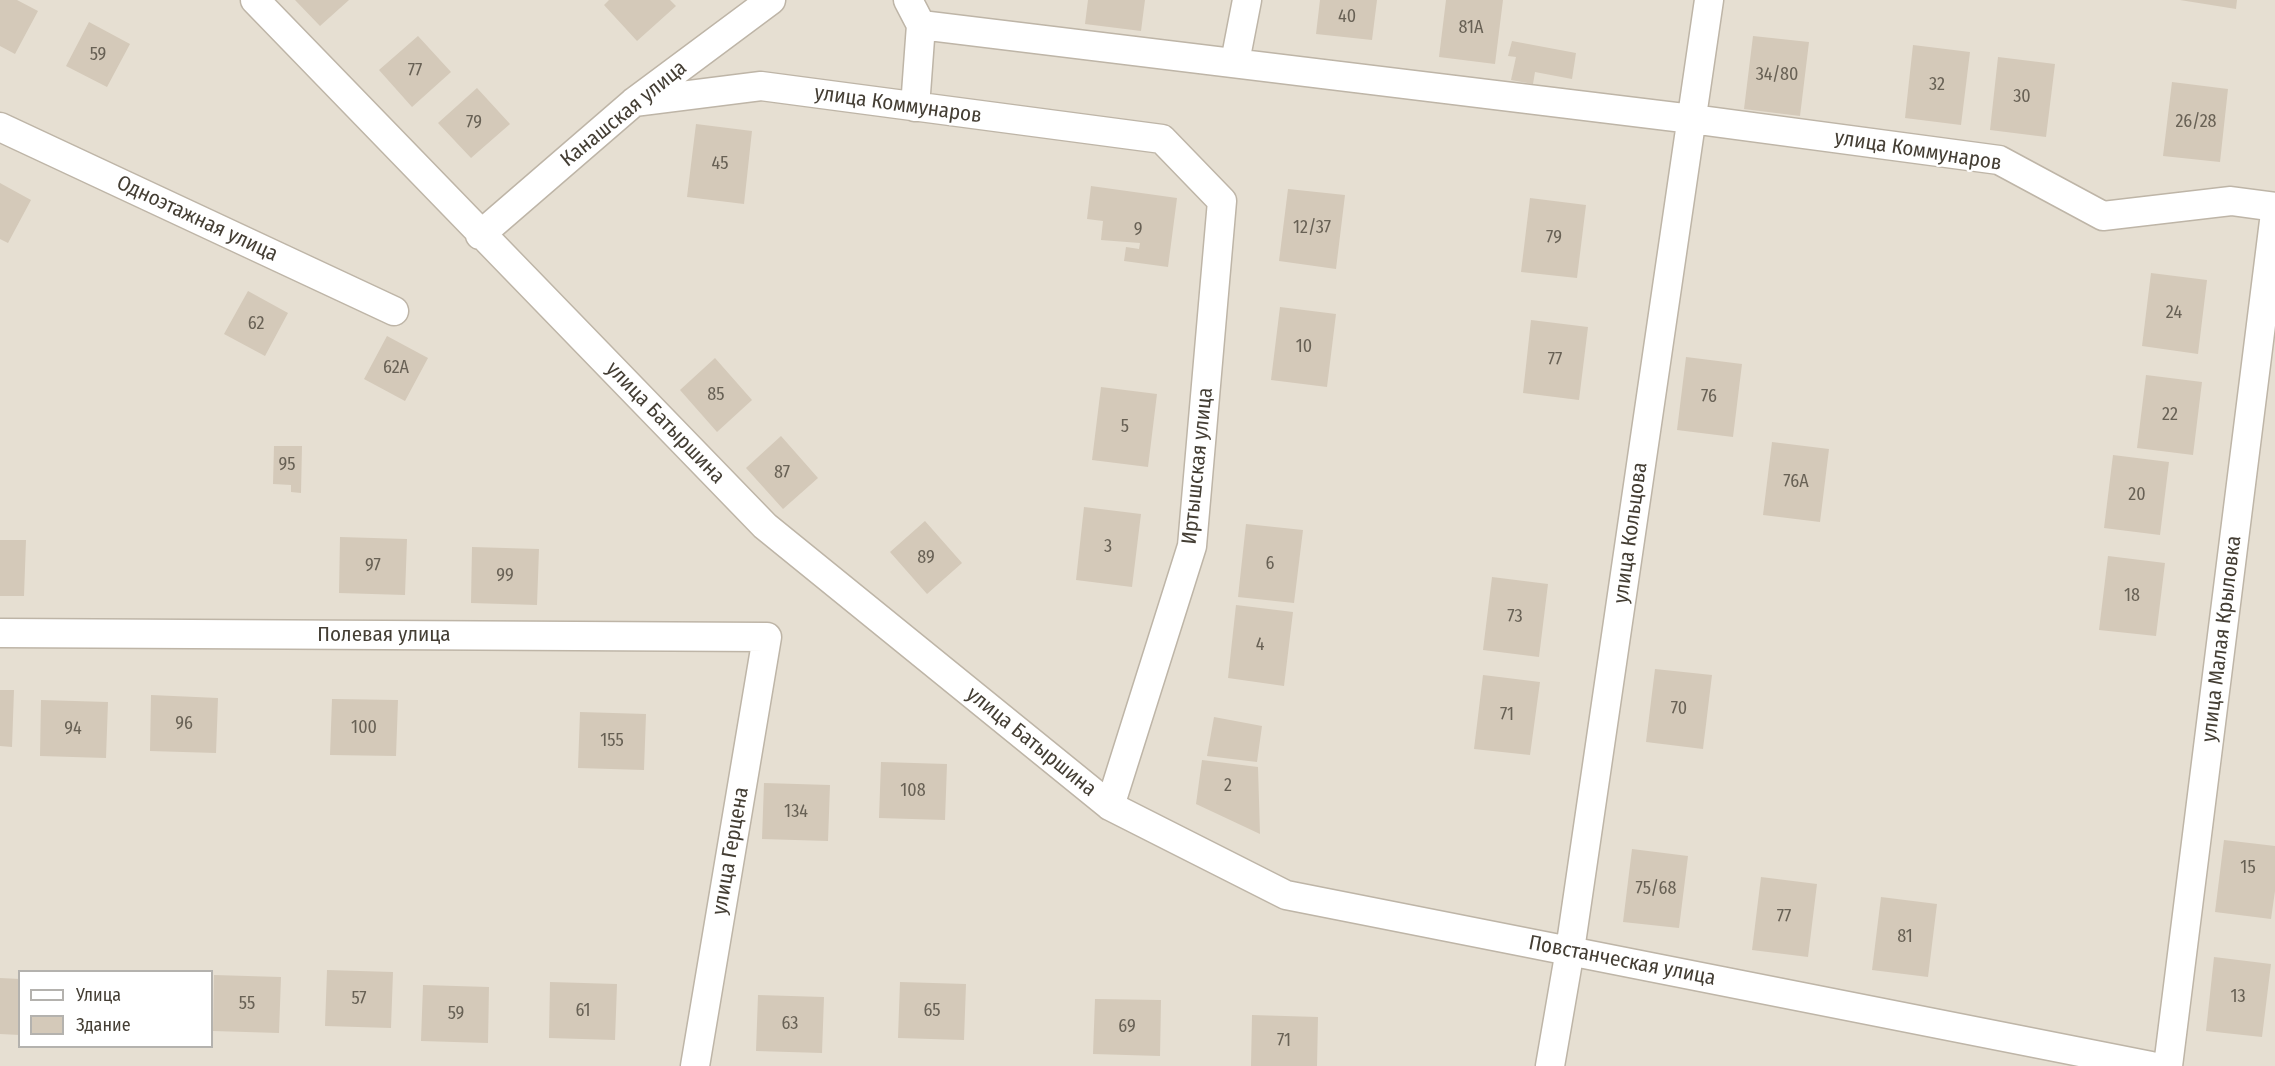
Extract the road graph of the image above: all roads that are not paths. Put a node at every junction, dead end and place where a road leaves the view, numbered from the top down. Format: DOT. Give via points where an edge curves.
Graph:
graph roads {
  1 [pos="255,0"];
  2 [pos="771,0"];
  3 [pos="908,0"];
  4 [pos="1247,0"];
  5 [pos="1709,0"];
  6 [pos="921,25"];
  7 [pos="1235,62"];
  8 [pos="634,102"];
  9 [pos="915,107"];
  10 [pos="1692,119"];
  11 [pos="0,127"];
  12 [pos="1162,139"];
  13 [pos="2275,207"];
  14 [pos="2275,213"];
  15 [pos="480,235"];
  16 [pos="394,311"];
  17 [pos="0,633"];
  18 [pos="767,637"];
  19 [pos="1110,806"];
  20 [pos="1570,950"];
  21 [pos="695,1066"];
  22 [pos="1550,1066"];
  23 [pos="2151,1066"];
  24 [pos="2168,1066"];
  1 -- 15 [label="street, улица Батыршина"];
  2 -- 8 [label="street, Канашская улица"];
  3 -- 6 [label="street"];
  4 -- 7 [label="street"];
  5 -- 10 [label="street, улица Кольцова"];
  6 -- 7 [label="street, улица Коммунаров"];
  6 -- 9 [label="street"];
  7 -- 10 [label="street, улица Коммунаров"];
  8 -- 9 [label="street, улица Коммунаров" via="761,87"];
  8 -- 15 [label="street, Канашская улица"];
  9 -- 12 [label="street, улица Коммунаров"];
  10 -- 13 [label="street, улица Коммунаров" via="1999,160 2103,216 2230,201"];
  10 -- 20 [label="street, улица Кольцова"];
  11 -- 16 [label="street, Одноэтажная улица"];
  12 -- 19 [label="street, Иртышская улица" via="1222,201 1192,546"];
  14 -- 24 [label="street, улица Малая Крыловка"];
  15 -- 19 [label="street, улица Батыршина" via="765,526"];
  17 -- 18 [label="street, Полевая улица"];
  18 -- 21 [label="street, улица Герцена"];
  19 -- 20 [label="street, Повстанческая улица" via="1286,895"];
  20 -- 22 [label="street, улица Кольцова"];
  20 -- 23 [label="street, Повстанческая улица"];
}
